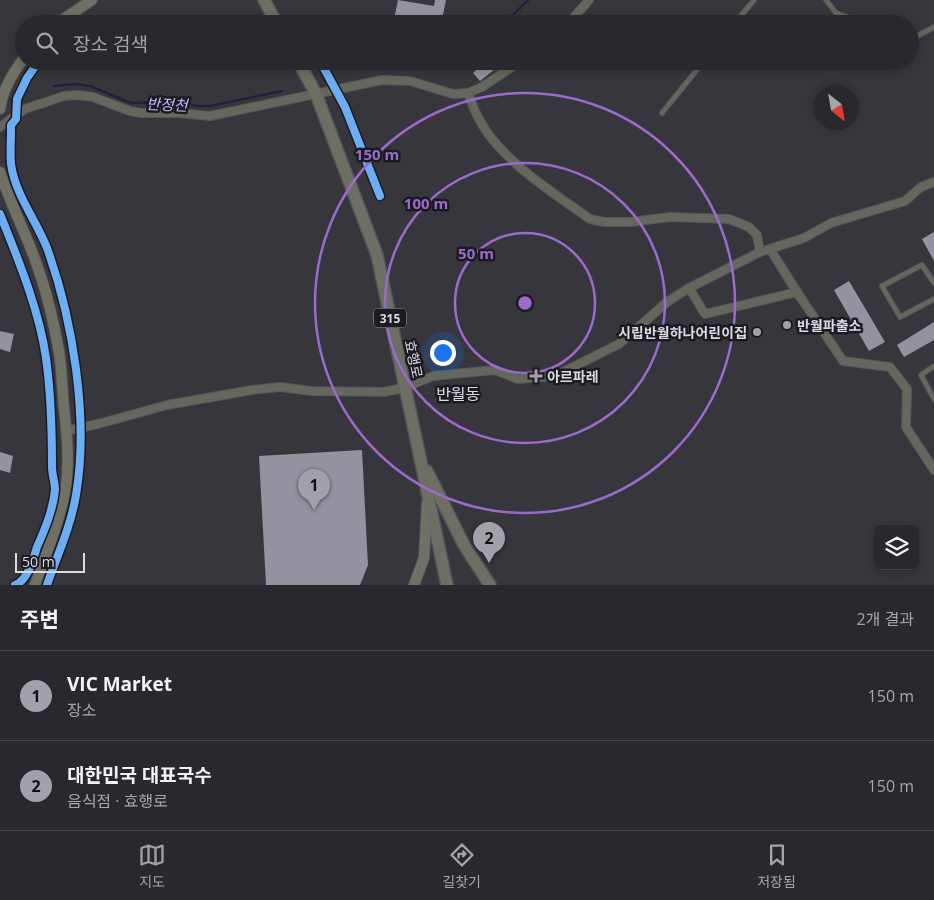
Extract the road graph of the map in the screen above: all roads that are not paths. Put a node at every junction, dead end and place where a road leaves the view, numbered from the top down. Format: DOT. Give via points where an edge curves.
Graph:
graph roads {
  1 [pos="92,0"];
  2 [pos="264,0"];
  3 [pos="589,0"];
  4 [pos="754,0"];
  5 [pos="826,0"];
  6 [pos="70,15"];
  7 [pos="272,15"];
  8 [pos="576,15"];
  9 [pos="742,15"];
  10 [pos="842,15"];
  11 [pos="934,27"];
  12 [pos="919,35"];
  13 [pos="15,70"];
  14 [pos="303,70"];
  15 [pos="508,70"];
  16 [pos="697,70"];
  17 [pos="468,93"];
  18 [pos="316,94"];
  19 [pos="0,109"];
  20 [pos="662,113"];
  21 [pos="0,127"];
  22 [pos="0,172"];
  23 [pos="934,182"];
  24 [pos="770,249"];
  25 [pos="760,252"];
  26 [pos="934,283"];
  27 [pos="688,288"];
  28 [pos="797,292"];
  29 [pos="934,299"];
  30 [pos="934,366"];
  31 [pos="404,388"];
  32 [pos="934,399"];
  33 [pos="66,431"];
  34 [pos="419,455"];
  35 [pos="934,470"];
  36 [pos="428,495"];
  37 [pos="35,585"];
  38 [pos="414,585"];
  39 [pos="447,585"];
  40 [pos="490,585"];
  1 -- 6 [label="street"];
  2 -- 7 [label="main road"];
  3 -- 8 [label="street"];
  4 -- 9 [label="lane"];
  5 -- 10 [label="lane"];
  11 -- 12 [label="lane"];
  13 -- 19 [label="street" via="4,90"];
  14 -- 18 [label="main road, 효행로 / 315"];
  15 -- 17 [label="street"];
  16 -- 20 [label="lane"];
  17 -- 18 [label="street" via="454,94 419,82 382,80"];
  17 -- 25 [label="street" via="477,116 493,140 516,163 590,219 604,222 670,217 729,219 749,227 757,235"];
  18 -- 21 [label="street" via="210,116 140,113 93,97 64,96 25,110"];
  18 -- 31 [label="main road, 효행로 / 315" via="377,255"];
  22 -- 33 [label="street" via="39,270 50,308 59,353"];
  23 -- 24 [label="street" via="921,186 905,202 831,223 804,238"];
  24 -- 25 [label="street"];
  24 -- 28 [label="street"];
  25 -- 27 [label="street"];
  26 -- 29 [label="lane" via="922,265 882,286 900,317"];
  27 -- 28 [label="street" via="705,314"];
  27 -- 31 [label="street" via="619,344 555,376 518,379 495,370 433,376"];
  28 -- 35 [label="street" via="843,361 890,368 907,389 906,427"];
  30 -- 32 [label="lane" via="921,375"];
  31 -- 33 [label="street" via="375,392 280,387 252,390 167,405"];
  31 -- 34 [label="main road, 효행로 / 315"];
  33 -- 37 [label="street" via="64,492"];
  34 -- 36 [label="main road, 효행로 / 315"];
  34 -- 40 [label="main road, 315" via="464,545"];
  36 -- 38 [label="street" via="424,558"];
  36 -- 39 [label="main road, 효행로 / 315"];
}
